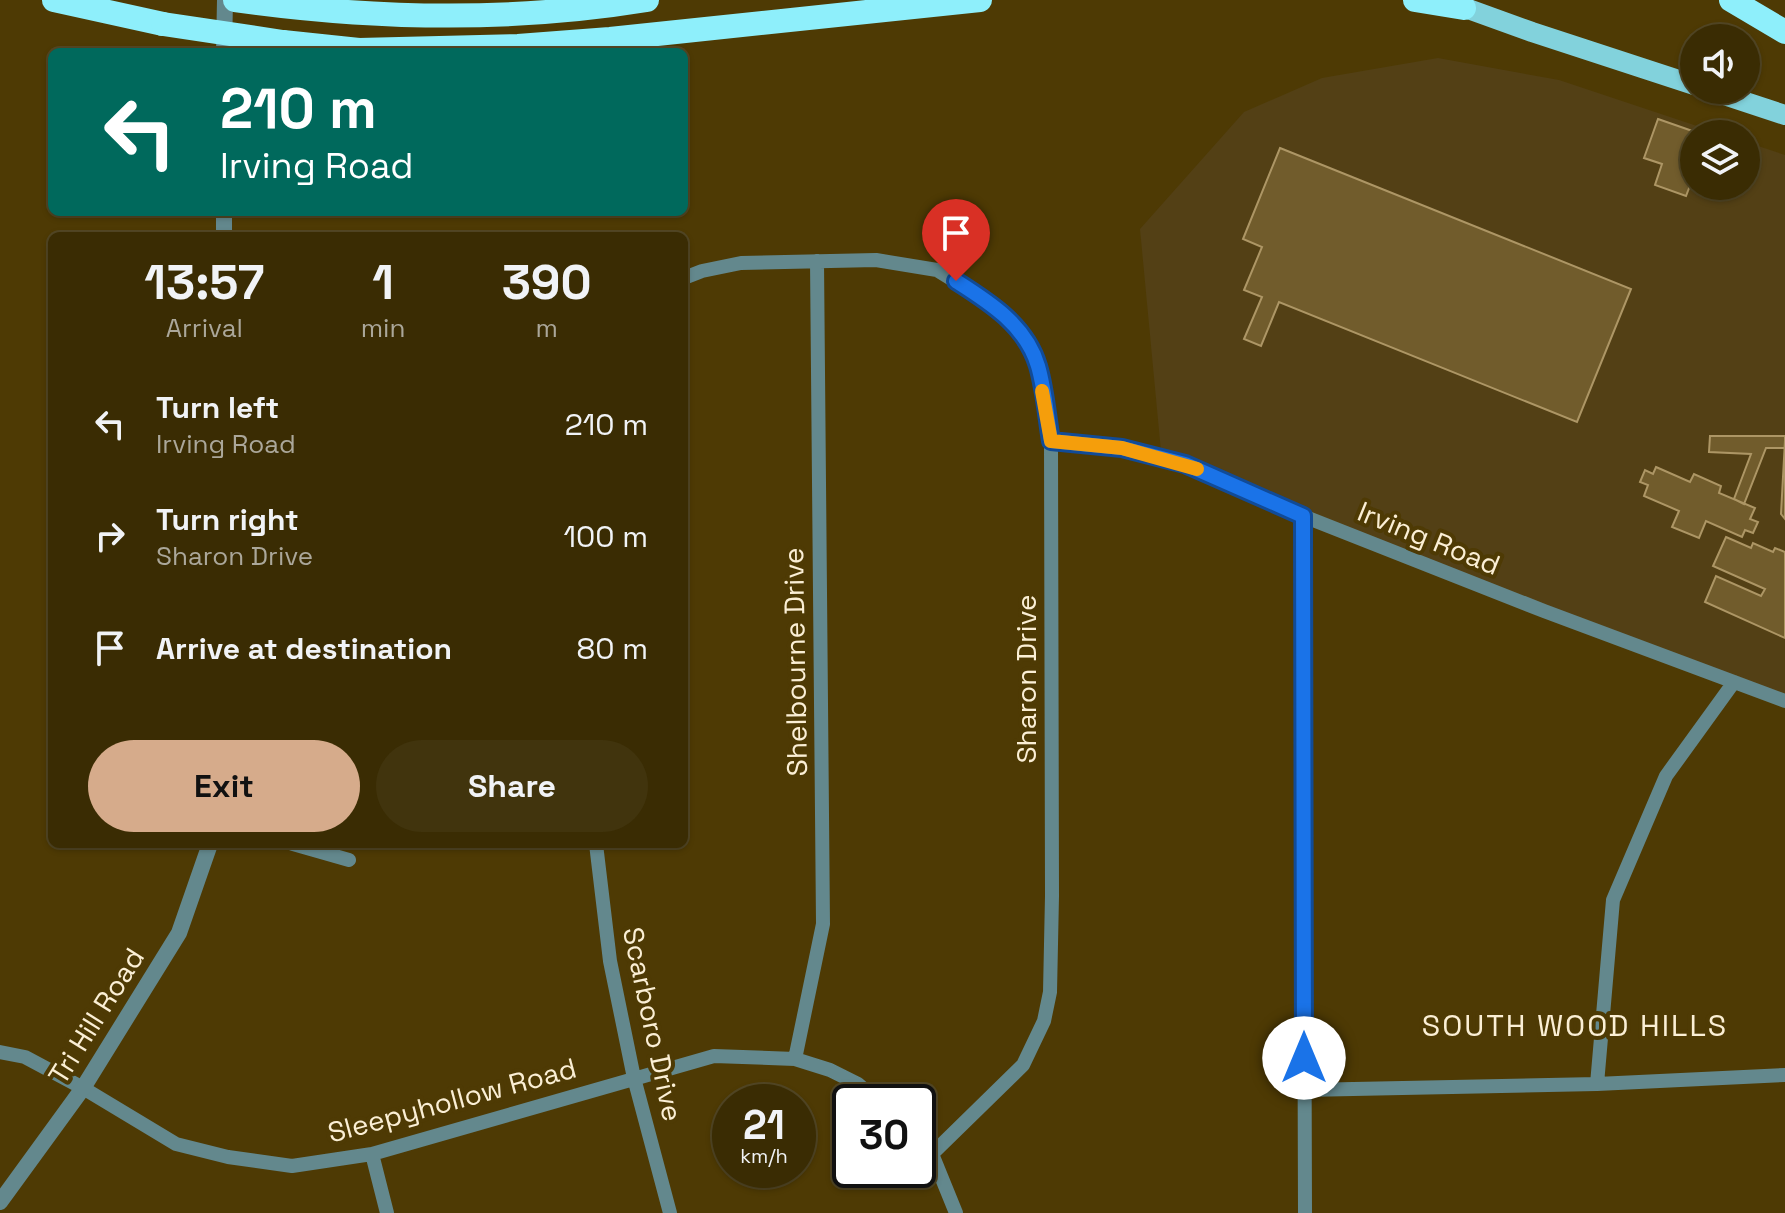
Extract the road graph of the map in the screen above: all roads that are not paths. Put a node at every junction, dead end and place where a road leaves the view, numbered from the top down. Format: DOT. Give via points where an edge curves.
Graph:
graph roads {
  1 [pos="54,0"];
  2 [pos="225,0"];
  3 [pos="235,0"];
  4 [pos="647,0"];
  5 [pos="980,0"];
  6 [pos="1415,0"];
  7 [pos="1731,0"];
  8 [pos="1454,4"];
  9 [pos="1785,32"];
  10 [pos="224,48"];
  11 [pos="340,48"];
  12 [pos="438,48"];
  13 [pos="1680,80"];
  14 [pos="1752,104"];
  15 [pos="1785,115"];
  16 [pos="817,261"];
  17 [pos="688,276"];
  18 [pos="1051,441"];
  19 [pos="1303,516"];
  20 [pos="1734,682"];
  21 [pos="1785,701"];
  22 [pos="209,848"];
  23 [pos="307,848"];
  24 [pos="596,848"];
  25 [pos="349,860"];
  26 [pos="0,1052"];
  27 [pos="795,1059"];
  28 [pos="1785,1075"];
  29 [pos="634,1078"];
  30 [pos="858,1084"];
  31 [pos="1597,1084"];
  32 [pos="83,1088"];
  33 [pos="1304,1090"];
  34 [pos="936,1150"];
  35 [pos="372,1154"];
  36 [pos="936,1164"];
  37 [pos="0,1202"];
  38 [pos="387,1213"];
  39 [pos="670,1213"];
  40 [pos="956,1213"];
  41 [pos="1305,1213"];
  1 -- 11 [label="highway, bridge" via="163,24"];
  2 -- 10 [label="street"];
  3 -- 4 [label="highway" via="444,14 537,12"];
  5 -- 12 [label="highway, bridge" via="610,39"];
  6 -- 8 [label="highway"];
  7 -- 9 [label="highway"];
  8 -- 13 [label="main road"];
  14 -- 15 [label="main road"];
  16 -- 17 [label="street" via="741,263"];
  16 -- 18 [label="street, Sharon Drive" via="876,260 937,270 992,304 1022,334 1038,365"];
  16 -- 27 [label="street, Shelbourne Drive" via="823,924"];
  18 -- 19 [label="street, Irving Road" via="1122,448 1185,464"];
  18 -- 34 [label="street, Sharon Drive" via="1050,992 1044,1021 1023,1065"];
  19 -- 20 [label="street, Irving Road"];
  19 -- 33 [label="street"];
  20 -- 21 [label="street, Irving Road"];
  20 -- 31 [label="street" via="1666,776 1613,900"];
  22 -- 32 [label="street, Tri Hill Road" via="179,933"];
  23 -- 25 [label="street"];
  24 -- 29 [label="street, Scarboro Drive" via="610,961"];
  26 -- 32 [label="street, Sleepyhollow Road" via="25,1057"];
  27 -- 29 [label="street, Sleepyhollow Road" via="714,1056"];
  27 -- 30 [label="street, Sleepyhollow Road"];
  28 -- 31 [label="street"];
  29 -- 35 [label="street, Sleepyhollow Road"];
  29 -- 39 [label="street, Scarboro Drive"];
  31 -- 33 [label="street"];
  32 -- 35 [label="street, Sleepyhollow Road" via="176,1144 228,1157 292,1166"];
  32 -- 37 [label="street, Tri Hill Road"];
  33 -- 41 [label="street"];
  35 -- 38 [label="street"];
  36 -- 40 [label="street"];
}
